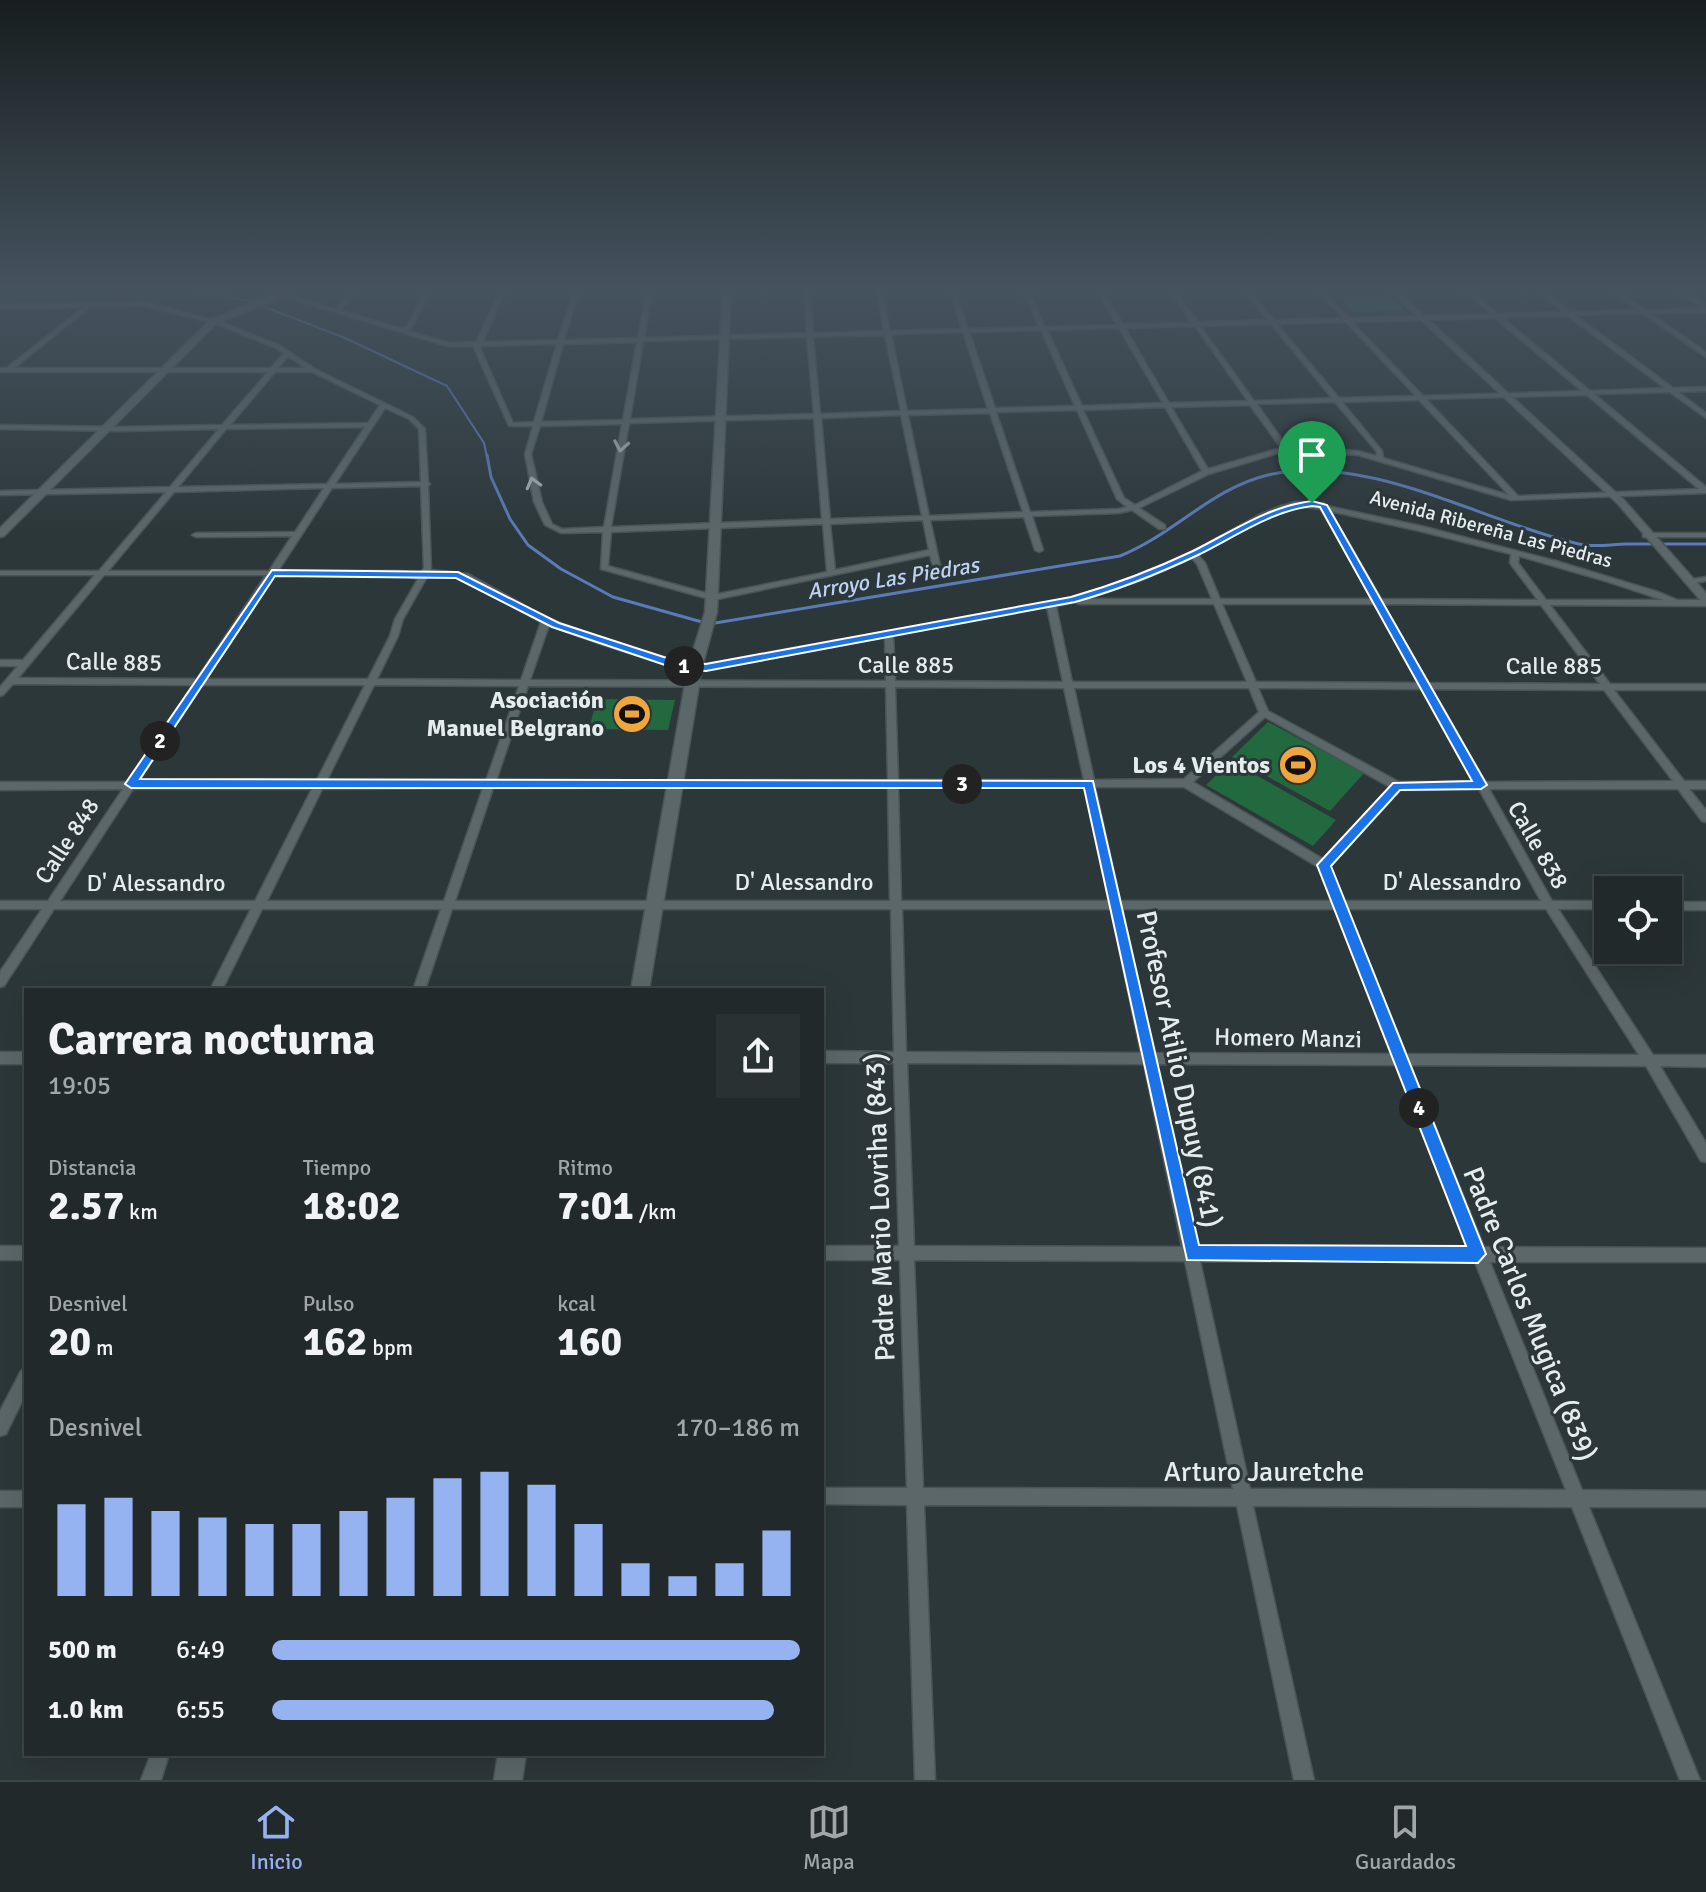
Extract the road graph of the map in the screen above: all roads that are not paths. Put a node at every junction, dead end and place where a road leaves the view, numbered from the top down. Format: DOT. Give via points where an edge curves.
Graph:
graph roads {
  1 [pos="166,370"];
  2 [pos="273,370"];
  3 [pos="313,370"];
  4 [pos="485,370"];
  5 [pos="552,370"];
  6 [pos="634,370"];
  7 [pos="723,370"];
  8 [pos="813,370"];
  9 [pos="896,370"];
  10 [pos="979,370"];
  11 [pos="1062,370"];
  12 [pos="1145,370"];
  13 [pos="1228,370"];
  14 [pos="1311,370"];
  15 [pos="1395,370"];
  16 [pos="1480,370"];
  17 [pos="1562,370"];
  18 [pos="1645,370"];
  19 [pos="1706,389"];
  20 [pos="1671,390"];
  21 [pos="1589,393"];
  22 [pos="1507,395"];
  23 [pos="1422,398"];
  24 [pos="1336,400"];
  25 [pos="1251,403"];
  26 [pos="384,404"];
  27 [pos="1165,406"];
  28 [pos="1080,409"];
  29 [pos="992,411"];
  30 [pos="905,414"];
  31 [pos="818,416"];
  32 [pos="1706,416"];
  33 [pos="721,420"];
  34 [pos="625,423"];
  35 [pos="370,425"];
  36 [pos="537,425"];
  37 [pos="0,427"];
  38 [pos="108,428"];
  39 [pos="223,428"];
  40 [pos="1285,449"];
  41 [pos="1380,458"];
  42 [pos="1206,472"];
  43 [pos="426,484"];
  44 [pos="329,486"];
  45 [pos="171,489"];
  46 [pos="1706,491"];
  47 [pos="0,493"];
  48 [pos="41,493"];
  49 [pos="1613,495"];
  50 [pos="1516,498"];
  51 [pos="1323,505"];
  52 [pos="1131,508"];
  53 [pos="1027,515"];
  54 [pos="926,520"];
  55 [pos="826,523"];
  56 [pos="716,527"];
  57 [pos="1162,527"];
  58 [pos="607,530"];
  59 [pos="0,534"];
  60 [pos="296,534"];
  61 [pos="196,535"];
  62 [pos="1706,535"];
  63 [pos="1648,536"];
  64 [pos="1039,550"];
  65 [pos="933,552"];
  66 [pos="1193,554"];
  67 [pos="1515,554"];
  68 [pos="936,565"];
  69 [pos="0,573"];
  70 [pos="101,573"];
  71 [pos="272,573"];
  72 [pos="831,574"];
  73 [pos="424,575"];
  74 [pos="1706,579"];
  75 [pos="1689,582"];
  76 [pos="1072,600"];
  77 [pos="1218,602"];
  78 [pos="1376,602"];
  79 [pos="1706,602"];
  80 [pos="1543,603"];
  81 [pos="1676,603"];
  82 [pos="1051,604"];
  83 [pos="712,605"];
  84 [pos="546,621"];
  85 [pos="889,633"];
  86 [pos="0,663"];
  87 [pos="24,663"];
  88 [pos="696,663"];
  89 [pos="10,681"];
  90 [pos="199,683"];
  91 [pos="1249,683"];
  92 [pos="367,684"];
  93 [pos="523,684"];
  94 [pos="1070,684"];
  95 [pos="692,685"];
  96 [pos="889,685"];
  97 [pos="1424,686"];
  98 [pos="1606,686"];
  99 [pos="1706,687"];
  100 [pos="0,693"];
  101 [pos="1264,713"];
  102 [pos="677,783"];
  103 [pos="1186,783"];
  104 [pos="131,784"];
  105 [pos="319,784"];
  106 [pos="489,784"];
  107 [pos="892,784"];
  108 [pos="1089,784"];
  109 [pos="1481,785"];
  110 [pos="1680,785"];
  111 [pos="1706,785"];
  112 [pos="0,786"];
  113 [pos="1397,786"];
  114 [pos="1706,818"];
  115 [pos="1324,865"];
  116 [pos="1337,903"];
  117 [pos="52,904"];
  118 [pos="449,904"];
  119 [pos="655,904"];
  120 [pos="0,905"];
  121 [pos="256,905"];
  122 [pos="897,905"];
  123 [pos="1549,905"];
  124 [pos="1594,905"];
  125 [pos="1118,906"];
  126 [pos="1682,906"];
  127 [pos="1706,906"];
  128 [pos="0,982"];
  129 [pos="217,988"];
  130 [pos="420,988"];
  131 [pos="640,988"];
  132 [pos="824,1057"];
  133 [pos="900,1057"];
  134 [pos="0,1058"];
  135 [pos="24,1058"];
  136 [pos="1149,1058"];
  137 [pos="1401,1061"];
  138 [pos="1650,1061"];
  139 [pos="1706,1061"];
  140 [pos="1706,1156"];
  141 [pos="0,1253"];
  142 [pos="24,1253"];
  143 [pos="824,1253"];
  144 [pos="907,1253"];
  145 [pos="1193,1254"];
  146 [pos="1478,1254"];
  147 [pos="1706,1255"];
  148 [pos="24,1380"];
  149 [pos="0,1428"];
  150 [pos="824,1496"];
  151 [pos="918,1497"];
  152 [pos="1575,1497"];
  153 [pos="0,1499"];
  154 [pos="24,1499"];
  155 [pos="1242,1499"];
  156 [pos="1706,1499"];
  157 [pos="159,1756"];
  158 [pos="512,1756"];
  159 [pos="151,1780"];
  160 [pos="508,1780"];
  161 [pos="925,1780"];
  162 [pos="1304,1780"];
  163 [pos="1690,1780"];
  1 -- 38 [label="main road"];
  2 -- 39 [label="street"];
  3 -- 26 [label="street"];
  4 -- 36 [label="street" via="511,425"];
  5 -- 36 [label="street"];
  6 -- 34 [label="street"];
  7 -- 33 [label="main road"];
  8 -- 31 [label="street"];
  9 -- 30 [label="street"];
  10 -- 29 [label="street"];
  11 -- 28 [label="street"];
  12 -- 27 [label="street"];
  13 -- 25 [label="street"];
  14 -- 24 [label="street"];
  15 -- 23 [label="street"];
  16 -- 22 [label="street"];
  17 -- 21 [label="street"];
  18 -- 20 [label="street"];
  19 -- 20 [label="street"];
  20 -- 21 [label="street"];
  20 -- 32 [label="street"];
  21 -- 22 [label="street"];
  21 -- 46 [label="street"];
  22 -- 23 [label="street"];
  22 -- 49 [label="street"];
  23 -- 24 [label="street"];
  23 -- 50 [label="street"];
  24 -- 25 [label="street"];
  24 -- 41 [label="street"];
  25 -- 27 [label="street"];
  25 -- 40 [label="street"];
  26 -- 35 [label="street, Calle 848"];
  26 -- 43 [label="street" via="422,429"];
  27 -- 28 [label="street"];
  27 -- 42 [label="street"];
  28 -- 29 [label="street"];
  28 -- 52 [label="street" via="1121,499"];
  29 -- 30 [label="street"];
  29 -- 53 [label="street"];
  30 -- 31 [label="street"];
  30 -- 54 [label="street"];
  31 -- 33 [label="street"];
  31 -- 55 [label="street"];
  33 -- 34 [label="street"];
  33 -- 56 [label="main road"];
  34 -- 36 [label="street"];
  34 -- 58 [label="street, one-way"];
  35 -- 39 [label="street"];
  35 -- 44 [label="street, Calle 848"];
  58 -- 36 [label="street, one-way" via="561,531 547,522 529,470"];
  37 -- 38 [label="street"];
  38 -- 39 [label="street"];
  38 -- 48 [label="main road"];
  39 -- 45 [label="street"];
  40 -- 41 [label="street, Avenida Ribereña Las Piedras"];
  40 -- 42 [label="street, Avenida Ribereña Las Piedras"];
  41 -- 50 [label="street, Avenida Ribereña Las Piedras"];
  42 -- 52 [label="street, Avenida Ribereña Las Piedras"];
  43 -- 44 [label="street"];
  43 -- 73 [label="street"];
  44 -- 45 [label="street"];
  44 -- 60 [label="street, Calle 848"];
  45 -- 48 [label="street"];
  45 -- 70 [label="street"];
  46 -- 49 [label="street, Avenida Ribereña Las Piedras"];
  47 -- 48 [label="street"];
  48 -- 59 [label="main road"];
  49 -- 50 [label="street, Avenida Ribereña Las Piedras"];
  49 -- 63 [label="street"];
  51 -- 66 [label="street, Avenida Ribereña Las Piedras" via="1287,506"];
  51 -- 67 [label="street, Avenida Ribereña Las Piedras"];
  51 -- 78 [label="street, Calle 838"];
  52 -- 53 [label="street"];
  52 -- 57 [label="street"];
  53 -- 54 [label="street"];
  53 -- 64 [label="street"];
  54 -- 55 [label="street"];
  54 -- 65 [label="street"];
  55 -- 56 [label="street"];
  55 -- 72 [label="street"];
  56 -- 58 [label="street"];
  56 -- 83 [label="main road"];
  58 -- 83 [label="street" via="602,564"];
  60 -- 61 [label="street"];
  60 -- 71 [label="street, Calle 848"];
  62 -- 63 [label="street, Avenida Ribereña Las Piedras"];
  63 -- 75 [label="street"];
  65 -- 68 [label="street"];
  65 -- 72 [label="street"];
  66 -- 76 [label="street, Avenida Ribereña Las Piedras" via="1115,588"];
  66 -- 77 [label="street"];
  67 -- 80 [label="street" via="1514,563"];
  67 -- 81 [label="street, Avenida Ribereña Las Piedras" via="1658,592"];
  69 -- 70 [label="street, Avenida Ribereña Las Piedras"];
  70 -- 71 [label="street, Avenida Ribereña Las Piedras"];
  70 -- 87 [label="street"];
  71 -- 73 [label="street, Avenida Ribereña Las Piedras"];
  71 -- 90 [label="street, Calle 848"];
  72 -- 83 [label="street"];
  73 -- 84 [label="street, Avenida Ribereña Las Piedras" via="471,579"];
  73 -- 92 [label="street"];
  74 -- 75 [label="street"];
  75 -- 79 [label="street"];
  76 -- 77 [label="street"];
  76 -- 82 [label="street, Avenida Ribereña Las Piedras"];
  77 -- 78 [label="street"];
  77 -- 91 [label="street"];
  78 -- 80 [label="street"];
  78 -- 97 [label="street, Calle 838"];
  79 -- 81 [label="street"];
  80 -- 81 [label="street"];
  80 -- 98 [label="street"];
  82 -- 85 [label="street, Avenida Ribereña Las Piedras"];
  82 -- 94 [label="street, Profesor Atilio Dupuy (841)"];
  83 -- 88 [label="main road"];
  84 -- 88 [label="street, Avenida Ribereña Las Piedras" via="644,655"];
  84 -- 93 [label="street"];
  85 -- 88 [label="street, Avenida Ribereña Las Piedras"];
  85 -- 96 [label="street, Padre Mario Lovriha (843)"];
  86 -- 87 [label="street"];
  87 -- 89 [label="street"];
  88 -- 95 [label="main road"];
  89 -- 90 [label="street, Calle 885"];
  89 -- 100 [label="street"];
  90 -- 92 [label="street, Calle 885"];
  90 -- 104 [label="street, Calle 848"];
  91 -- 94 [label="street, Calle 885"];
  91 -- 97 [label="street, Calle 885"];
  91 -- 101 [label="street"];
  92 -- 93 [label="street, Calle 885"];
  92 -- 105 [label="street"];
  93 -- 95 [label="street, Calle 885"];
  93 -- 106 [label="street"];
  94 -- 96 [label="street, Calle 885"];
  94 -- 108 [label="street, Profesor Atilio Dupuy (841)"];
  95 -- 96 [label="street, Calle 885"];
  95 -- 102 [label="main road"];
  96 -- 107 [label="street, Padre Mario Lovriha (843)"];
  97 -- 98 [label="street, Calle 885"];
  97 -- 109 [label="street, Calle 838"];
  98 -- 99 [label="street, Calle 885"];
  98 -- 110 [label="street"];
  101 -- 103 [label="street"];
  101 -- 113 [label="street"];
  102 -- 106 [label="street"];
  102 -- 107 [label="street"];
  102 -- 119 [label="main road"];
  103 -- 108 [label="street"];
  103 -- 115 [label="street"];
  104 -- 105 [label="street"];
  104 -- 112 [label="street"];
  104 -- 117 [label="street, Calle 848"];
  105 -- 106 [label="street"];
  105 -- 121 [label="street"];
  106 -- 118 [label="street"];
  107 -- 108 [label="street"];
  107 -- 122 [label="street, Padre Mario Lovriha (843)"];
  108 -- 125 [label="street, Profesor Atilio Dupuy (841)"];
  109 -- 110 [label="street"];
  109 -- 113 [label="street"];
  109 -- 123 [label="street, Calle 838"];
  110 -- 111 [label="street"];
  110 -- 114 [label="street"];
  113 -- 115 [label="street"];
  115 -- 116 [label="street, Padre Carlos Mugica (839)"];
  116 -- 123 [label="street, D' Alessandro"];
  116 -- 125 [label="street, D' Alessandro"];
  116 -- 137 [label="street, Padre Carlos Mugica (839)"];
  117 -- 120 [label="street, D' Alessandro"];
  117 -- 121 [label="street, D' Alessandro"];
  117 -- 128 [label="street, Calle 848"];
  118 -- 119 [label="street, D' Alessandro"];
  118 -- 121 [label="street, D' Alessandro"];
  118 -- 130 [label="street"];
  119 -- 122 [label="street, D' Alessandro"];
  119 -- 131 [label="main road"];
  121 -- 129 [label="street"];
  122 -- 125 [label="street, D' Alessandro"];
  122 -- 133 [label="street, Padre Mario Lovriha (843)"];
  123 -- 124 [label="street, D' Alessandro"];
  123 -- 138 [label="street, Calle 838"];
  125 -- 136 [label="street, Profesor Atilio Dupuy (841)"];
  126 -- 127 [label="street"];
  132 -- 133 [label="street, Homero Manzi"];
  133 -- 136 [label="street, Homero Manzi"];
  133 -- 144 [label="street, Padre Mario Lovriha (843)"];
  134 -- 135 [label="street"];
  136 -- 137 [label="street, Homero Manzi"];
  136 -- 145 [label="street, Profesor Atilio Dupuy (841)"];
  137 -- 138 [label="street, Homero Manzi"];
  137 -- 146 [label="street, Padre Carlos Mugica (839)"];
  138 -- 139 [label="street, Homero Manzi"];
  138 -- 140 [label="street, Calle 838"];
  141 -- 142 [label="street"];
  143 -- 144 [label="street"];
  144 -- 145 [label="street"];
  144 -- 151 [label="street, Padre Mario Lovriha (843)"];
  145 -- 146 [label="street"];
  145 -- 155 [label="street, Profesor Atilio Dupuy (841)"];
  146 -- 147 [label="street"];
  146 -- 152 [label="street, Padre Carlos Mugica (839)"];
  148 -- 149 [label="street"];
  150 -- 151 [label="street, Arturo Jauretche"];
  151 -- 155 [label="street, Arturo Jauretche"];
  151 -- 161 [label="street, Padre Mario Lovriha (843)"];
  152 -- 155 [label="street, Arturo Jauretche"];
  152 -- 156 [label="street, Arturo Jauretche"];
  152 -- 163 [label="street, Padre Carlos Mugica (839)"];
  153 -- 154 [label="street"];
  155 -- 162 [label="street, Profesor Atilio Dupuy (841)"];
  157 -- 159 [label="street"];
  158 -- 160 [label="main road"];
}
